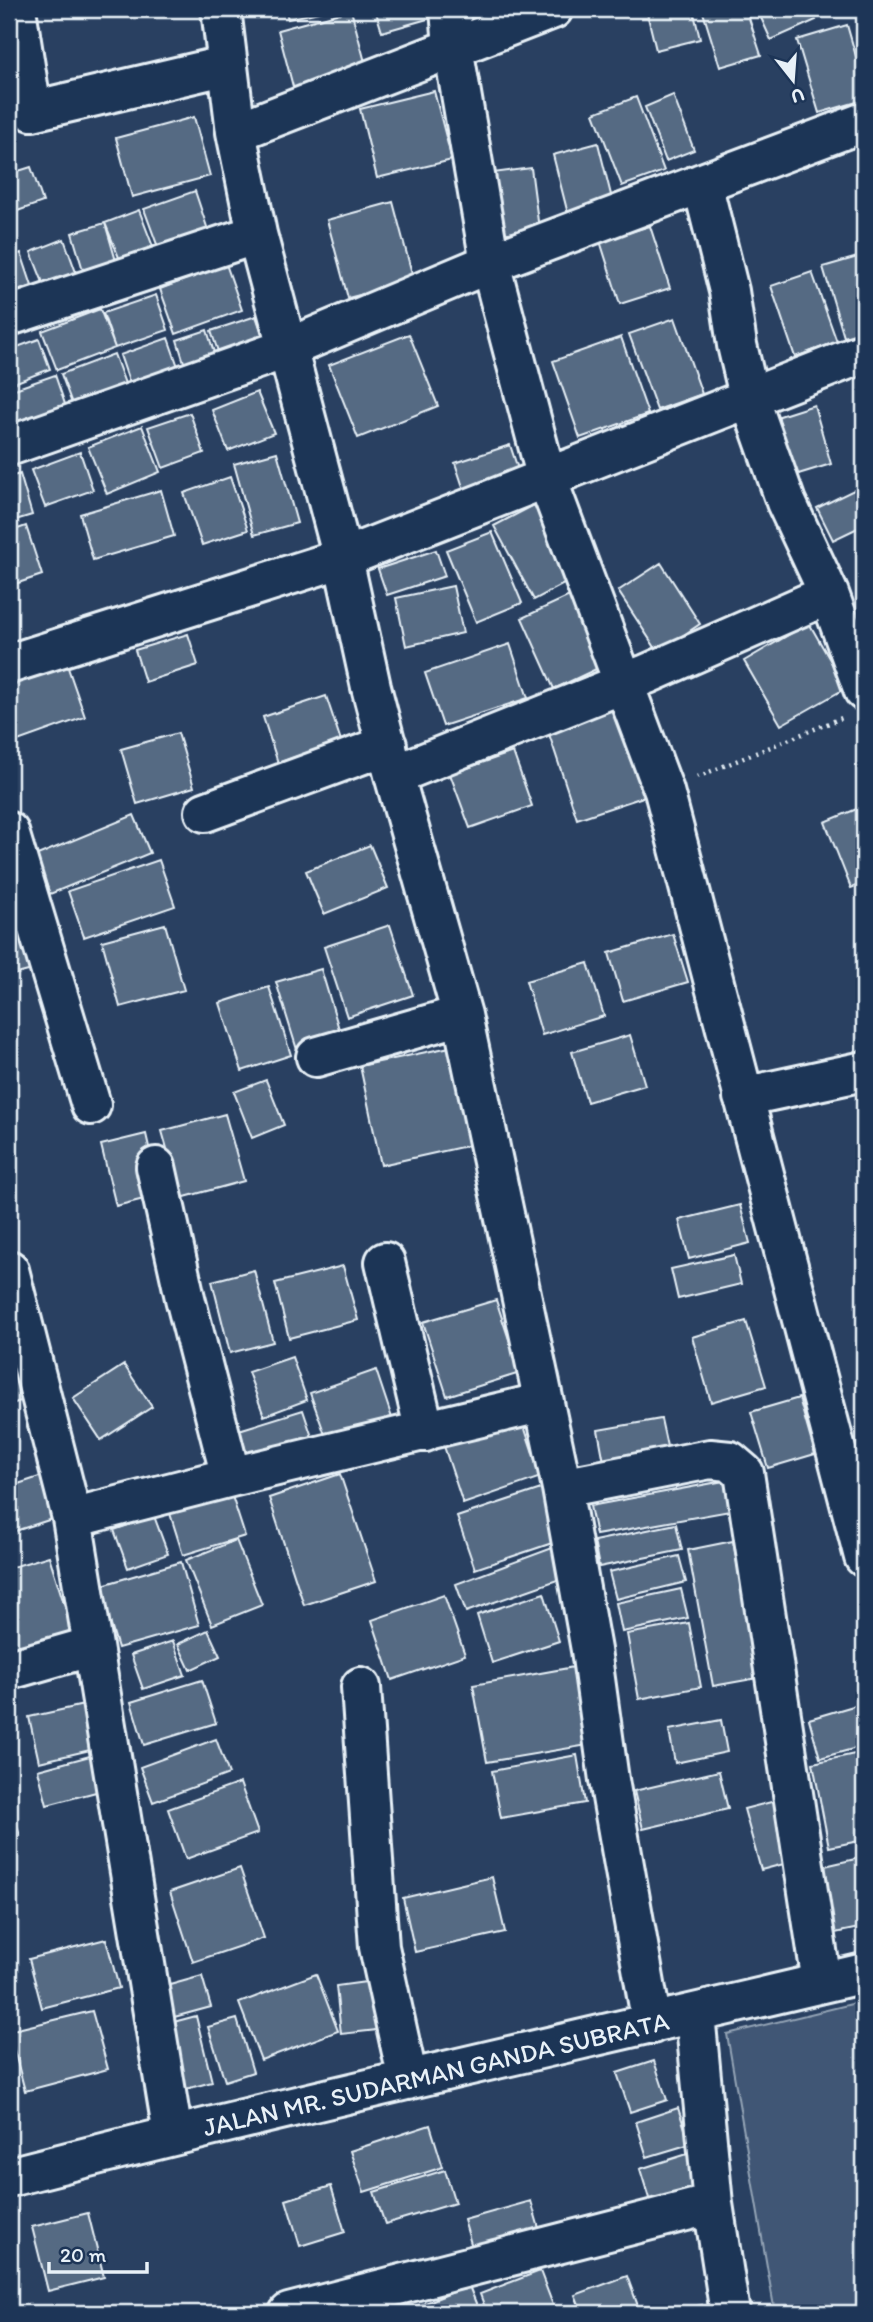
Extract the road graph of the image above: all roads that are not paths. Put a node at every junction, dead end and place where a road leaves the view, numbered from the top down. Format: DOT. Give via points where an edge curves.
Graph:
graph roads {
  1 [pos="16,9"];
  2 [pos="221,9"];
  3 [pos="450,9"];
  4 [pos="553,9"];
  5 [pos="453,47"];
  6 [pos="228,65"];
  7 [pos="20,114"];
  8 [pos="864,122"];
  9 [pos="236,132"];
  10 [pos="702,183"];
  11 [pos="257,234"];
  12 [pos="491,263"];
  13 [pos="9,316"];
  14 [pos="288,348"];
  15 [pos="864,354"];
  16 [pos="750,400"];
  17 [pos="9,446"];
  18 [pos="547,479"];
  19 [pos="344,558"];
  20 [pos="828,594"];
  21 [pos="9,664"];
  22 [pos="624,681"];
  23 [pos="858,702"];
  24 [pos="391,760"];
  25 [pos="205,812"];
  26 [pos="9,832"];
  27 [pos="462,1015"];
  28 [pos="316,1058"];
  29 [pos="864,1071"];
  30 [pos="743,1097"];
  31 [pos="91,1105"];
  32 [pos="156,1167"];
  33 [pos="385,1262"];
  34 [pos="9,1270"];
  35 [pos="544,1402"];
  36 [pos="425,1432"];
  37 [pos="231,1476"];
  38 [pos="562,1488"];
  39 [pos="72,1518"];
  40 [pos="864,1557"];
  41 [pos="93,1646"];
  42 [pos="9,1670"];
  43 [pos="361,1687"];
  44 [pos="864,1973"];
  45 [pos="822,1983"];
  46 [pos="695,2014"];
  47 [pos="652,2024"];
  48 [pos="408,2080"];
  49 [pos="173,2134"];
  50 [pos="9,2177"];
  51 [pos="713,2204"];
  52 [pos="289,2313"];
  53 [pos="730,2313"];
  1 -- 7 [label="street"];
  2 -- 6 [label="street"];
  3 -- 5 [label="street"];
  4 -- 5 [label="street"];
  5 -- 9 [label="street"];
  5 -- 12 [label="street"];
  6 -- 7 [label="street"];
  6 -- 9 [label="street"];
  8 -- 10 [label="street"];
  9 -- 11 [label="street"];
  10 -- 12 [label="street"];
  10 -- 16 [label="street"];
  11 -- 13 [label="street"];
  11 -- 14 [label="street"];
  12 -- 14 [label="street"];
  12 -- 18 [label="street"];
  14 -- 17 [label="street"];
  14 -- 19 [label="street"];
  15 -- 16 [label="street"];
  16 -- 18 [label="street"];
  16 -- 20 [label="street" via="786,502"];
  18 -- 19 [label="street"];
  18 -- 22 [label="street"];
  19 -- 21 [label="street"];
  19 -- 24 [label="street"];
  20 -- 22 [label="street"];
  20 -- 23 [label="street"];
  22 -- 24 [label="street" via="541,718"];
  22 -- 30 [label="street" via="664,791"];
  24 -- 25 [label="street"];
  24 -- 27 [label="street"];
  26 -- 31 [label="street"];
  27 -- 28 [label="street"];
  27 -- 35 [label="street"];
  29 -- 30 [label="street"];
  30 -- 40 [label="street"];
  32 -- 37 [label="street"];
  33 -- 36 [label="street"];
  34 -- 39 [label="street"];
  35 -- 36 [label="street"];
  35 -- 38 [label="street"];
  36 -- 37 [label="street"];
  37 -- 39 [label="street"];
  38 -- 45 [label="street" via="710,1460 730,1461 744,1473"];
  38 -- 47 [label="street"];
  39 -- 41 [label="street"];
  41 -- 42 [label="street"];
  41 -- 49 [label="street"];
  43 -- 48 [label="street" via="379,1947"];
  44 -- 45 [label="street, JALAN MR. SUDARMAN GANDA SUBRATA"];
  45 -- 46 [label="street, JALAN MR. SUDARMAN GANDA SUBRATA"];
  46 -- 47 [label="street, JALAN MR. SUDARMAN GANDA SUBRATA"];
  46 -- 51 [label="street"];
  47 -- 48 [label="street, JALAN MR. SUDARMAN GANDA SUBRATA"];
  48 -- 49 [label="street, JALAN MR. SUDARMAN GANDA SUBRATA"];
  49 -- 50 [label="street, JALAN MR. SUDARMAN GANDA SUBRATA"];
  51 -- 52 [label="street"];
  51 -- 53 [label="street"];
}
